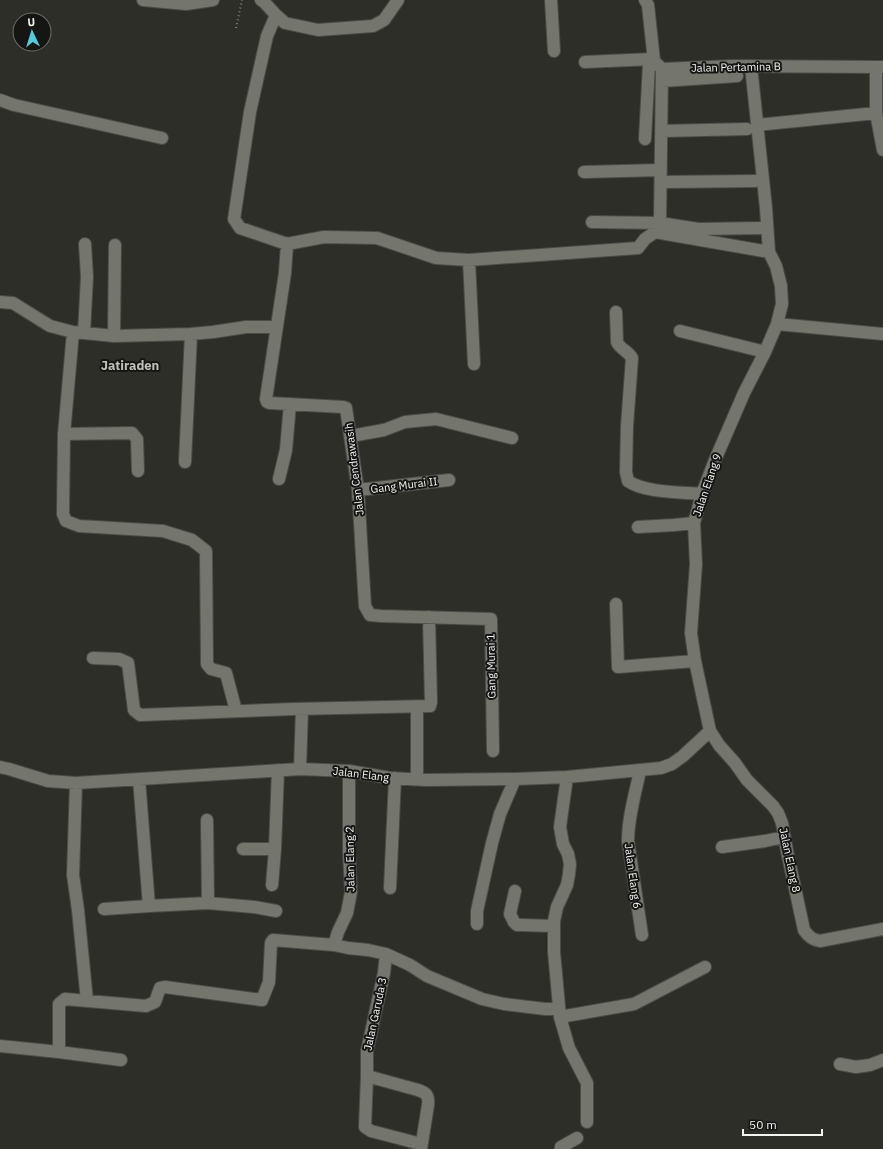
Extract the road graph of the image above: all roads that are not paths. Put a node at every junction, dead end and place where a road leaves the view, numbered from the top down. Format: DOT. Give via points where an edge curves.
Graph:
graph roads {
  1 [pos="147,0"];
  2 [pos="213,0"];
  3 [pos="261,0"];
  4 [pos="398,0"];
  5 [pos="552,0"];
  6 [pos="646,0"];
  7 [pos="276,15"];
  8 [pos="554,51"];
  9 [pos="585,62"];
  10 [pos="656,63"];
  11 [pos="751,66"];
  12 [pos="880,67"];
  13 [pos="737,76"];
  14 [pos="662,81"];
  15 [pos="0,100"];
  16 [pos="876,112"];
  17 [pos="752,127"];
  18 [pos="661,132"];
  19 [pos="162,138"];
  20 [pos="645,139"];
  21 [pos="883,150"];
  22 [pos="660,170"];
  23 [pos="584,172"];
  24 [pos="755,181"];
  25 [pos="660,182"];
  26 [pos="592,222"];
  27 [pos="660,223"];
  28 [pos="761,228"];
  29 [pos="85,244"];
  30 [pos="287,244"];
  31 [pos="115,245"];
  32 [pos="769,252"];
  33 [pos="469,260"];
  34 [pos="0,302"];
  35 [pos="616,312"];
  36 [pos="777,324"];
  37 [pos="276,327"];
  38 [pos="680,331"];
  39 [pos="79,333"];
  40 [pos="191,334"];
  41 [pos="883,334"];
  42 [pos="114,336"];
  43 [pos="766,352"];
  44 [pos="474,364"];
  45 [pos="290,404"];
  46 [pos="64,434"];
  47 [pos="351,436"];
  48 [pos="512,438"];
  49 [pos="185,462"];
  50 [pos="138,470"];
  51 [pos="279,479"];
  52 [pos="449,480"];
  53 [pos="358,490"];
  54 [pos="702,494"];
  55 [pos="694,523"];
  56 [pos="638,527"];
  57 [pos="616,604"];
  58 [pos="429,617"];
  59 [pos="93,658"];
  60 [pos="695,661"];
  61 [pos="417,707"];
  62 [pos="302,709"];
  63 [pos="236,711"];
  64 [pos="710,731"];
  65 [pos="493,751"];
  66 [pos="0,767"];
  67 [pos="300,769"];
  68 [pos="278,770"];
  69 [pos="349,771"];
  70 [pos="640,771"];
  71 [pos="567,777"];
  72 [pos="395,778"];
  73 [pos="139,779"];
  74 [pos="417,779"];
  75 [pos="515,779"];
  76 [pos="76,783"];
  77 [pos="207,820"];
  78 [pos="784,837"];
  79 [pos="722,846"];
  80 [pos="243,849"];
  81 [pos="275,849"];
  82 [pos="272,885"];
  83 [pos="390,888"];
  84 [pos="515,891"];
  85 [pos="208,902"];
  86 [pos="149,906"];
  87 [pos="104,909"];
  88 [pos="276,911"];
  89 [pos="477,924"];
  90 [pos="554,926"];
  91 [pos="883,930"];
  92 [pos="642,935"];
  93 [pos="334,945"];
  94 [pos="386,954"];
  95 [pos="705,967"];
  96 [pos="87,1001"];
  97 [pos="559,1013"];
  98 [pos="0,1046"];
  99 [pos="59,1052"];
  100 [pos="121,1060"];
  101 [pos="883,1060"];
  102 [pos="840,1064"];
  103 [pos="367,1076"];
  104 [pos="587,1122"];
  105 [pos="577,1138"];
  106 [pos="421,1147"];
  107 [pos="561,1149"];
  1 -- 2 [label="street" via="186,4"];
  3 -- 7 [label="street"];
  4 -- 7 [label="street" via="384,20 373,26 318,30 285,24"];
  5 -- 8 [label="street"];
  6 -- 10 [label="street"];
  7 -- 30 [label="street" via="267,36 250,112 234,218 240,228"];
  9 -- 10 [label="street, Jalan Pertamina B"];
  10 -- 11 [label="street, Jalan Pertamina B"];
  10 -- 14 [label="street"];
  10 -- 20 [label="street" via="649,64"];
  11 -- 12 [label="street, Jalan Pertamina B"];
  11 -- 17 [label="street, Jalan Elang 9"];
  12 -- 16 [label="street"];
  13 -- 14 [label="street"];
  14 -- 18 [label="street"];
  15 -- 19 [label="street"];
  16 -- 17 [label="street"];
  16 -- 21 [label="street"];
  17 -- 18 [label="street"];
  17 -- 32 [label="street, Jalan Elang 9" via="766,208"];
  18 -- 22 [label="street"];
  22 -- 23 [label="street"];
  22 -- 25 [label="street"];
  24 -- 25 [label="street"];
  25 -- 27 [label="street"];
  26 -- 27 [label="street"];
  27 -- 28 [label="street" via="698,229"];
  29 -- 39 [label="street" via="87,277"];
  30 -- 33 [label="street" via="324,237 377,238 436,258"];
  30 -- 37 [label="street"];
  31 -- 42 [label="street"];
  32 -- 33 [label="street" via="655,232 638,248"];
  32 -- 36 [label="street, Jalan Elang 9" via="781,286 782,304"];
  33 -- 44 [label="street"];
  34 -- 39 [label="street" via="13,303 50,326"];
  35 -- 54 [label="street" via="617,342 632,358 627,426 628,481 651,489"];
  36 -- 41 [label="street"];
  36 -- 43 [label="street, Jalan Elang 9"];
  37 -- 40 [label="street" via="246,327"];
  37 -- 45 [label="street, Jalan Cendrawasih" via="266,399 270,404"];
  38 -- 43 [label="street"];
  39 -- 42 [label="street"];
  39 -- 46 [label="street"];
  40 -- 42 [label="street"];
  40 -- 49 [label="street"];
  43 -- 54 [label="street, Jalan Elang 9" via="741,400"];
  45 -- 47 [label="street, Jalan Cendrawasih" via="346,408"];
  45 -- 51 [label="street" via="286,450"];
  46 -- 50 [label="street" via="132,433 137,439"];
  46 -- 63 [label="street" via="63,514 66,521 79,526 163,531 192,540 206,551 207,664 211,669 226,673"];
  47 -- 48 [label="street" via="384,430 405,422 436,419"];
  47 -- 53 [label="street, Jalan Cendrawasih"];
  52 -- 53 [label="street, Gang Murai II"];
  53 -- 58 [label="street, Jalan Cendrawasih" via="367,611 370,615"];
  54 -- 55 [label="street, Jalan Elang 9"];
  55 -- 56 [label="street"];
  55 -- 60 [label="street, Jalan Elang 9" via="696,564 691,633"];
  57 -- 60 [label="street" via="618,667"];
  58 -- 61 [label="street" via="431,702 430,706"];
  58 -- 65 [label="street, Gang Murai 1" via="490,619"];
  59 -- 63 [label="street" via="119,659 128,663 134,710 140,715"];
  60 -- 64 [label="street, Jalan Elang 9"];
  61 -- 62 [label="street"];
  61 -- 74 [label="street"];
  62 -- 63 [label="street"];
  62 -- 67 [label="street"];
  64 -- 70 [label="street, Jalan Elang" via="672,764"];
  64 -- 78 [label="street, Jalan Elang 8" via="747,780 778,813"];
  66 -- 76 [label="street, Jalan Elang" via="48,781"];
  67 -- 68 [label="street, Jalan Elang"];
  67 -- 69 [label="street, Jalan Elang"];
  68 -- 73 [label="street, Jalan Elang"];
  68 -- 81 [label="street"];
  69 -- 72 [label="street, Jalan Elang"];
  69 -- 93 [label="street, Jalan Elang 2" via="351,892 347,913"];
  70 -- 71 [label="street, Jalan Elang"];
  70 -- 92 [label="street, Jalan Elang 6" via="628,841"];
  71 -- 75 [label="street, Jalan Elang"];
  71 -- 90 [label="street" via="560,827 570,864 567,885 557,907"];
  72 -- 74 [label="street, Jalan Elang"];
  72 -- 83 [label="street"];
  73 -- 76 [label="street, Jalan Elang"];
  73 -- 86 [label="street"];
  74 -- 75 [label="street, Jalan Elang"];
  75 -- 89 [label="street" via="500,814 492,843 477,911"];
  76 -- 96 [label="street" via="73,875"];
  77 -- 85 [label="street"];
  78 -- 79 [label="street"];
  78 -- 91 [label="street, Jalan Elang 8" via="807,934 820,941"];
  80 -- 81 [label="street"];
  81 -- 82 [label="street"];
  84 -- 90 [label="street" via="510,914 517,925"];
  85 -- 86 [label="street"];
  85 -- 88 [label="street"];
  86 -- 87 [label="street"];
  90 -- 97 [label="street"];
  93 -- 94 [label="street"];
  93 -- 96 [label="street" via="273,940 269,982 262,1000 165,987 160,988 154,1002 146,1006"];
  94 -- 97 [label="street" via="427,976 482,999"];
  94 -- 103 [label="street, Jalan Garuda 3" via="367,1051"];
  95 -- 97 [label="street" via="634,1004"];
  96 -- 99 [label="street" via="65,999 59,1004"];
  97 -- 104 [label="street" via="569,1048 587,1083"];
  98 -- 99 [label="street"];
  99 -- 100 [label="street"];
  101 -- 102 [label="street" via="856,1068"];
  103 -- 106 [label="street, Jalan Garuda 3" via="365,1126 371,1131"];
  103 -- 106 [label="street" via="418,1090 427,1095 428,1105"];
  105 -- 107 [label="street"];
}
